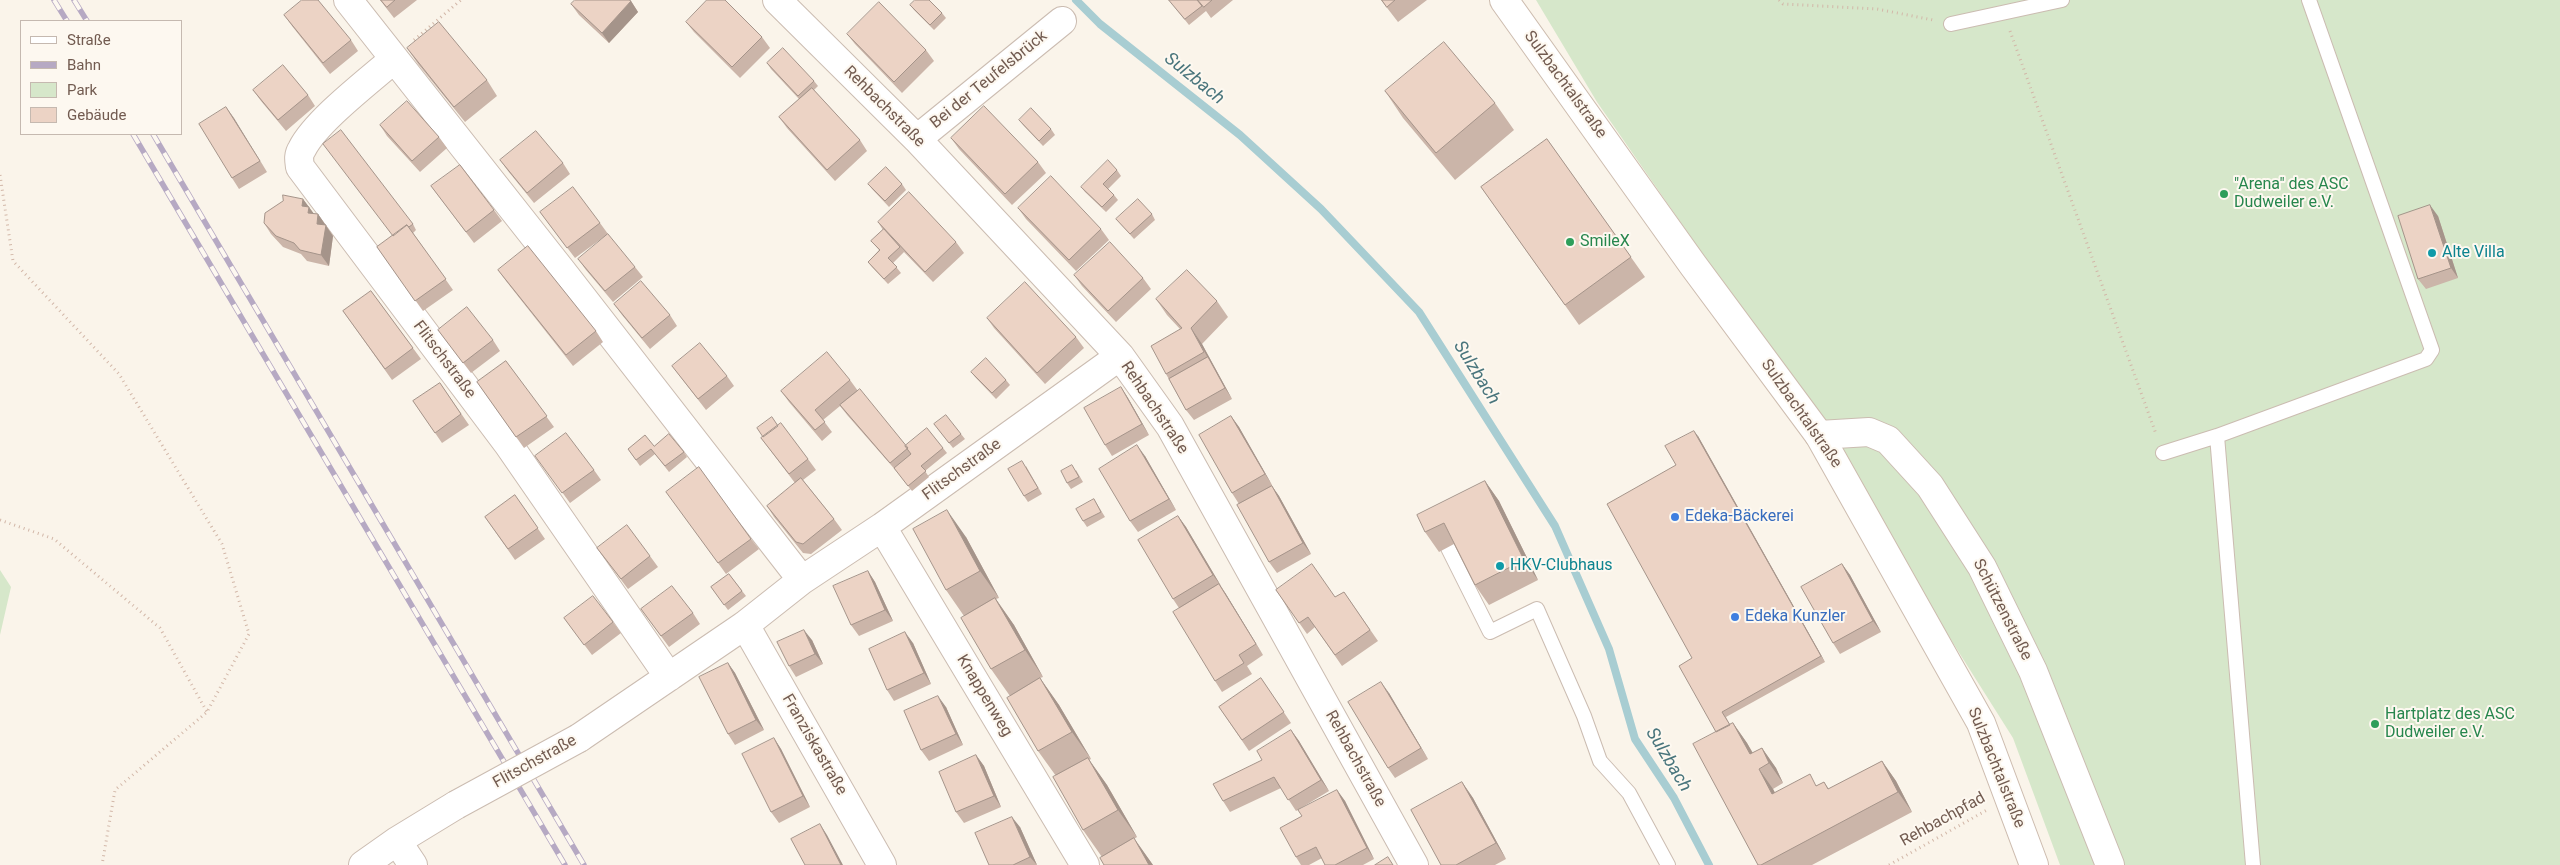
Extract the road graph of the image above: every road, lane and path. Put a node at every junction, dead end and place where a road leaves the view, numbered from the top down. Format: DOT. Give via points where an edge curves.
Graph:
graph roads {
  1 [pos="348,0"];
  2 [pos="461,0"];
  3 [pos="778,0"];
  4 [pos="1504,0"];
  5 [pos="1779,0"];
  6 [pos="2062,0"];
  7 [pos="2309,0"];
  8 [pos="2004,13"];
  9 [pos="436,21"];
  10 [pos="1062,22"];
  11 [pos="1951,24"];
  12 [pos="394,59"];
  13 [pos="917,139"];
  14 [pos="0,175"];
  15 [pos="1120,356"];
  16 [pos="1819,435"];
  17 [pos="2218,436"];
  18 [pos="2163,453"];
  19 [pos="0,520"];
  20 [pos="882,526"];
  21 [pos="1448,548"];
  22 [pos="802,580"];
  23 [pos="745,625"];
  24 [pos="669,678"];
  25 [pos="207,712"];
  26 [pos="2010,798"];
  27 [pos="397,841"];
  28 [pos="102,865"];
  29 [pos="363,865"];
  30 [pos="413,865"];
  31 [pos="882,865"];
  32 [pos="1085,865"];
  33 [pos="1414,865"];
  34 [pos="1668,865"];
  35 [pos="1889,865"];
  36 [pos="2034,865"];
  37 [pos="2110,865"];
  38 [pos="2253,865"];
  1 -- 12 [label="street"];
  2 -- 9 [label="path"];
  3 -- 13 [label="street, Rehbachstraße"];
  4 -- 16 [label="street, Sulzbachtalstraße"];
  5 -- 11 [label="path" via="1783,4 1877,9"];
  6 -- 8 [label="lane"];
  7 -- 17 [label="lane" via="2432,350 2426,359"];
  8 -- 11 [label="lane"];
  8 -- 18 [label="path"];
  10 -- 13 [label="street, Bei der Teufelsbrück"];
  12 -- 22 [label="street"];
  12 -- 24 [label="street, Flitschstraße" via="313,132 298,158 300,167 508,444"];
  13 -- 15 [label="street, Rehbachstraße"];
  14 -- 25 [label="path" via="13,261 119,374 222,544 249,634"];
  15 -- 20 [label="street, Flitschstraße"];
  15 -- 33 [label="street, Rehbachstraße" via="1170,426"];
  16 -- 26 [label="street, Sulzbachtalstraße" via="1981,724"];
  16 -- 37 [label="street, Schützenstraße" via="1869,432 1888,440 1930,486 1982,567 2033,671"];
  17 -- 18 [label="lane"];
  17 -- 38 [label="lane"];
  19 -- 25 [label="path" via="54,539 160,628"];
  20 -- 22 [label="street, Flitschstraße"];
  20 -- 32 [label="street, Knappenweg"];
  21 -- 34 [label="lane" via="1490,632 1537,609 1600,761 1629,793"];
  22 -- 23 [label="street, Flitschstraße"];
  23 -- 24 [label="street, Flitschstraße"];
  23 -- 31 [label="street, Franziskastraße"];
  24 -- 27 [label="street, Flitschstraße, bridge" via="579,738"];
  25 -- 28 [label="path" via="115,790"];
  26 -- 35 [label="path, Rehbachpfad"];
  26 -- 36 [label="street, Sulzbachtalstraße"];
  27 -- 29 [label="street, Flitschstraße"];
  27 -- 30 [label="street"];
}
